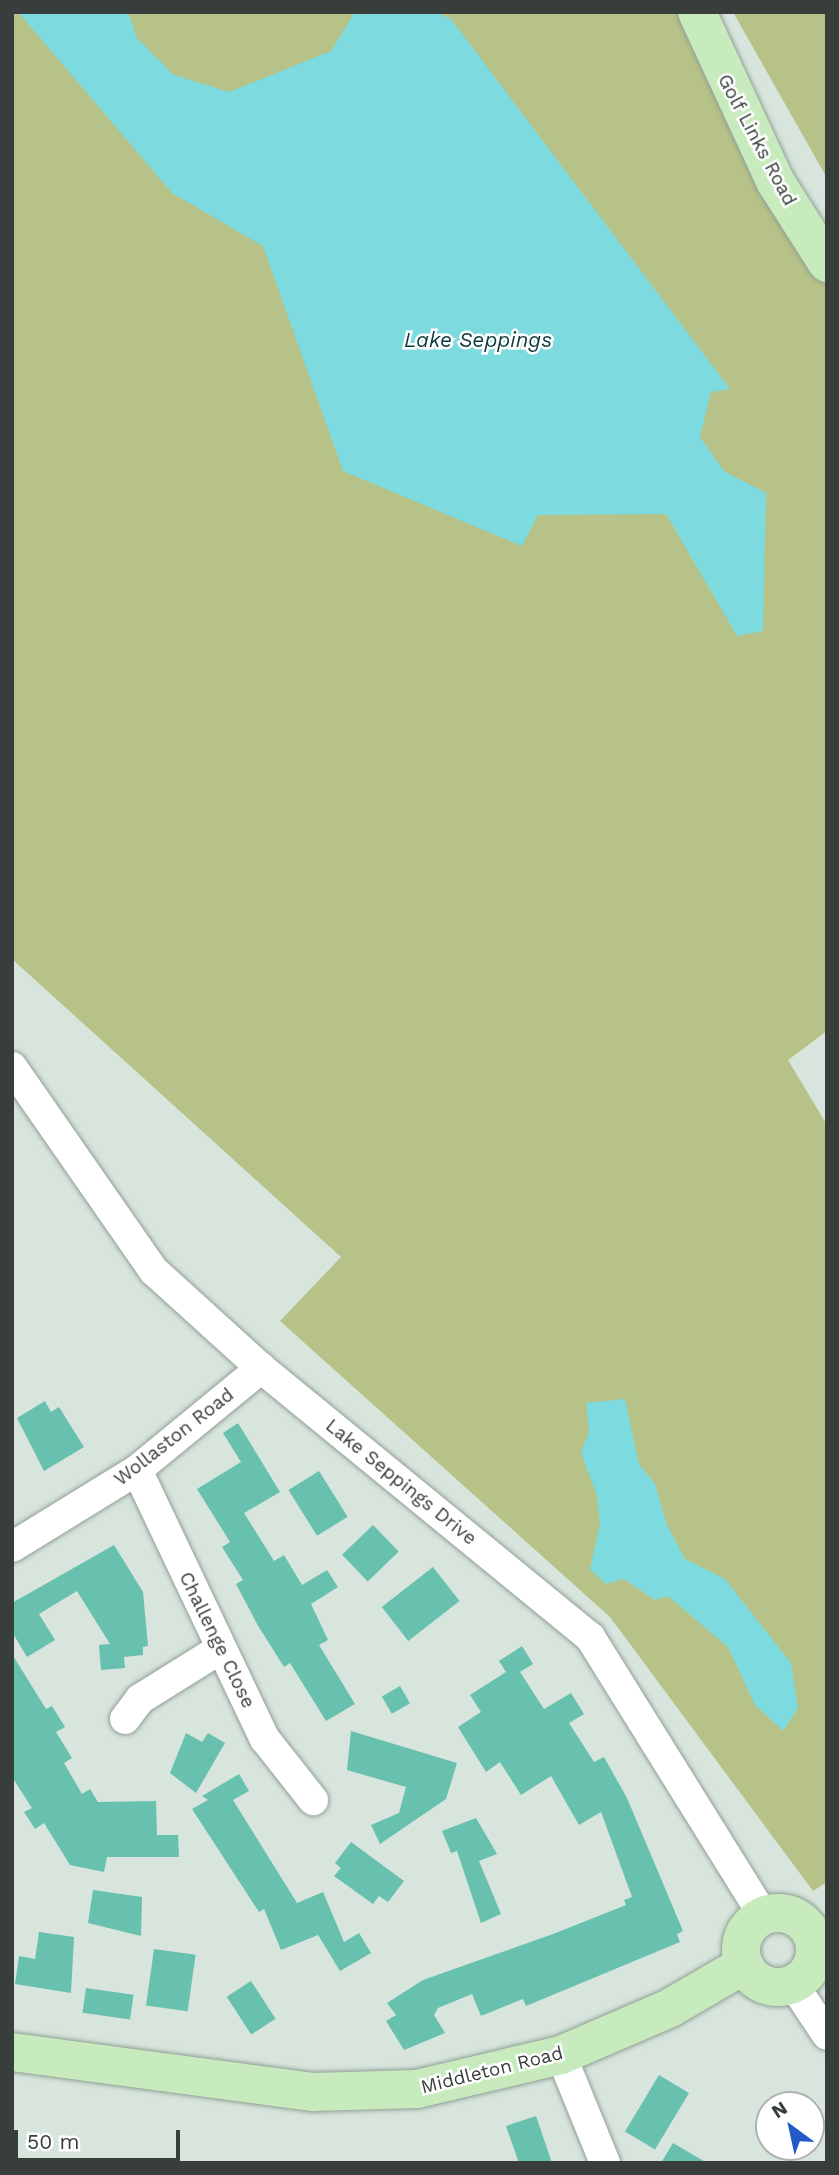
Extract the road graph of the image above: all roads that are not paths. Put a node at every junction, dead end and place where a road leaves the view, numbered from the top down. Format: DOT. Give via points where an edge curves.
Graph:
graph roads {
  1 [pos="696,12"];
  2 [pos="827,263"];
  3 [pos="14,1074"];
  4 [pos="261,1368"];
  5 [pos="137,1471"];
  6 [pos="12,1547"];
  7 [pos="220,1648"];
  8 [pos="125,1719"];
  9 [pos="313,1800"];
  10 [pos="764,1916"];
  11 [pos="819,1927"];
  12 [pos="744,1965"];
  13 [pos="793,1984"];
  14 [pos="827,2035"];
  15 [pos="12,2052"];
  16 [pos="561,2054"];
  17 [pos="605,2163"];
  1 -- 2 [label="main road, Golf Links Road" via="775,181"];
  3 -- 4 [label="street, Lake Seppings Drive" via="155,1271"];
  4 -- 5 [label="street, Wollaston Road"];
  4 -- 10 [label="street, Lake Seppings Drive" via="590,1637"];
  5 -- 6 [label="street, Wollaston Road"];
  5 -- 7 [label="street, Challenge Close"];
  7 -- 8 [label="street" via="157,1686"];
  7 -- 9 [label="street, Challenge Close" via="265,1740"];
  10 -- 11 [label="main road" via="791,1916"];
  10 -- 12 [label="main road" via="744,1937"];
  11 -- 13 [label="main road" via="813,1963"];
  12 -- 13 [label="main road" via="765,1985"];
  12 -- 16 [label="main road, Middleton Road" via="670,2008"];
  13 -- 14 [label="street"];
  15 -- 16 [label="main road, Middleton Road" via="313,2092 417,2089"];
  16 -- 17 [label="street"];
}
